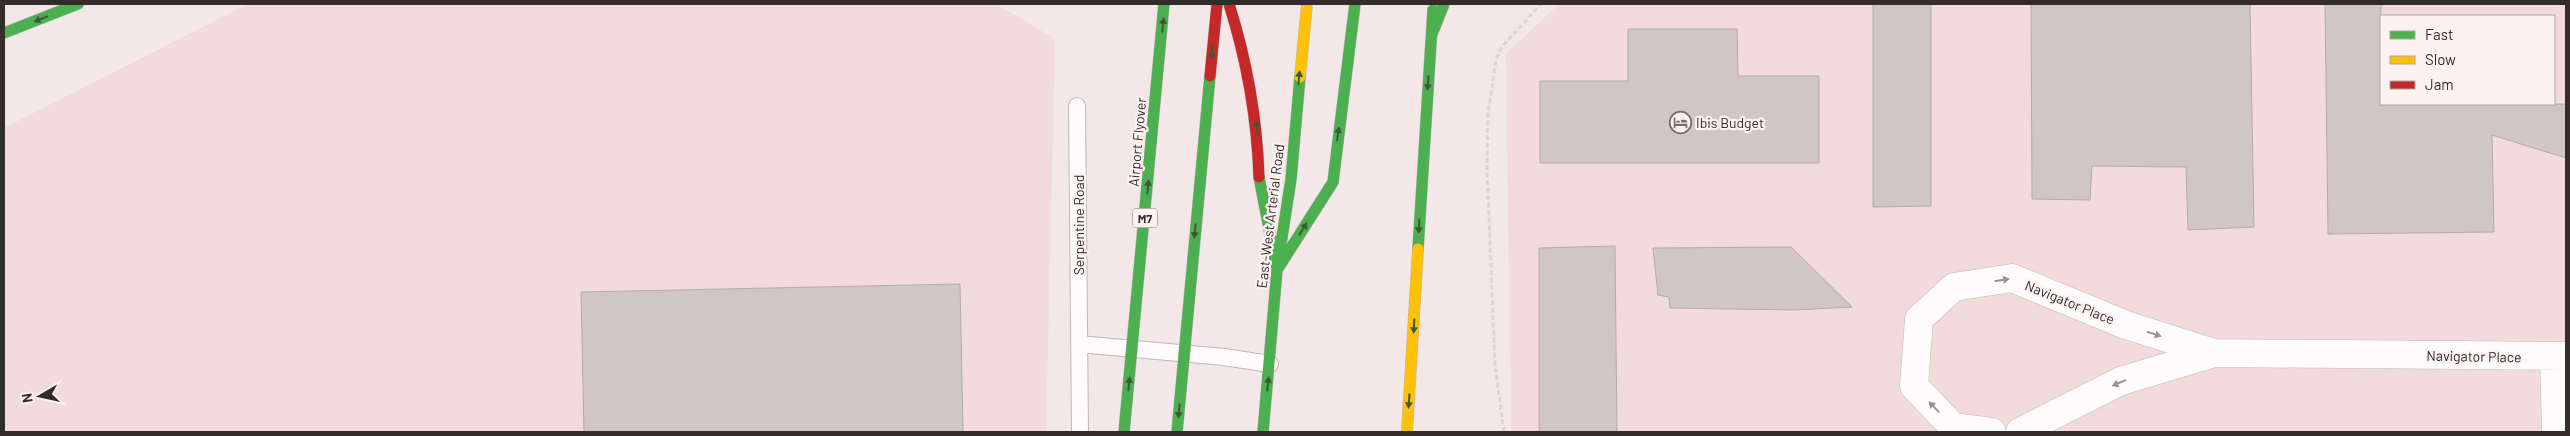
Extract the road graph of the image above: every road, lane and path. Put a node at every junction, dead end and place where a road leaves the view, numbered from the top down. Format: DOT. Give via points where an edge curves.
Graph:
graph roads {
  1 [pos="78,4"];
  2 [pos="1164,4"];
  3 [pos="1217,4"];
  4 [pos="1229,4"];
  5 [pos="1307,4"];
  6 [pos="1355,4"];
  7 [pos="1433,4"];
  8 [pos="1444,4"];
  9 [pos="1542,4"];
  10 [pos="4,33"];
  11 [pos="1432,34"];
  12 [pos="1077,106"];
  13 [pos="1277,270"];
  14 [pos="1079,344"];
  15 [pos="2214,353"];
  16 [pos="2560,356"];
  17 [pos="1270,364"];
  18 [pos="1080,432"];
  19 [pos="1124,432"];
  20 [pos="1177,432"];
  21 [pos="1263,432"];
  22 [pos="1407,432"];
  23 [pos="1504,432"];
  24 [pos="1992,432"];
  25 [pos="2020,432"];
  26 [pos="2556,432"];
  1 -- 10 [label="main road, one-way"];
  19 -- 2 [label="main road, Airport Flyover / M7, one-way, bridge"];
  3 -- 20 [label="main road, one-way, bridge"];
  13 -- 4 [label="main road, one-way" via="1259,177 1252,98 1242,46"];
  13 -- 5 [label="main road, East-West Arterial Road, one-way" via="1291,179"];
  13 -- 6 [label="main road, one-way" via="1333,182"];
  7 -- 11 [label="main road"];
  8 -- 11 [label="main road"];
  9 -- 23 [label="path" via="1502,47 1496,59 1488,114 1487,177 1495,365"];
  11 -- 22 [label="main road, one-way"];
  12 -- 14 [label="lane, Serpentine Road"];
  13 -- 17 [label="main road, East-West Arterial Road"];
  14 -- 17 [label="lane"];
  14 -- 18 [label="lane, Serpentine Road"];
  15 -- 16 [label="street, Navigator Place"];
  24 -- 15 [label="street, Navigator Place, one-way" via="1953,427 1914,386 1919,319 1954,287 2012,278 2126,325"];
  15 -- 25 [label="street, Navigator Place, one-way" via="2121,381"];
  16 -- 26 [label="street, Navigator Place"];
  21 -- 17 [label="main road, East-West Arterial Road, one-way"];
}
